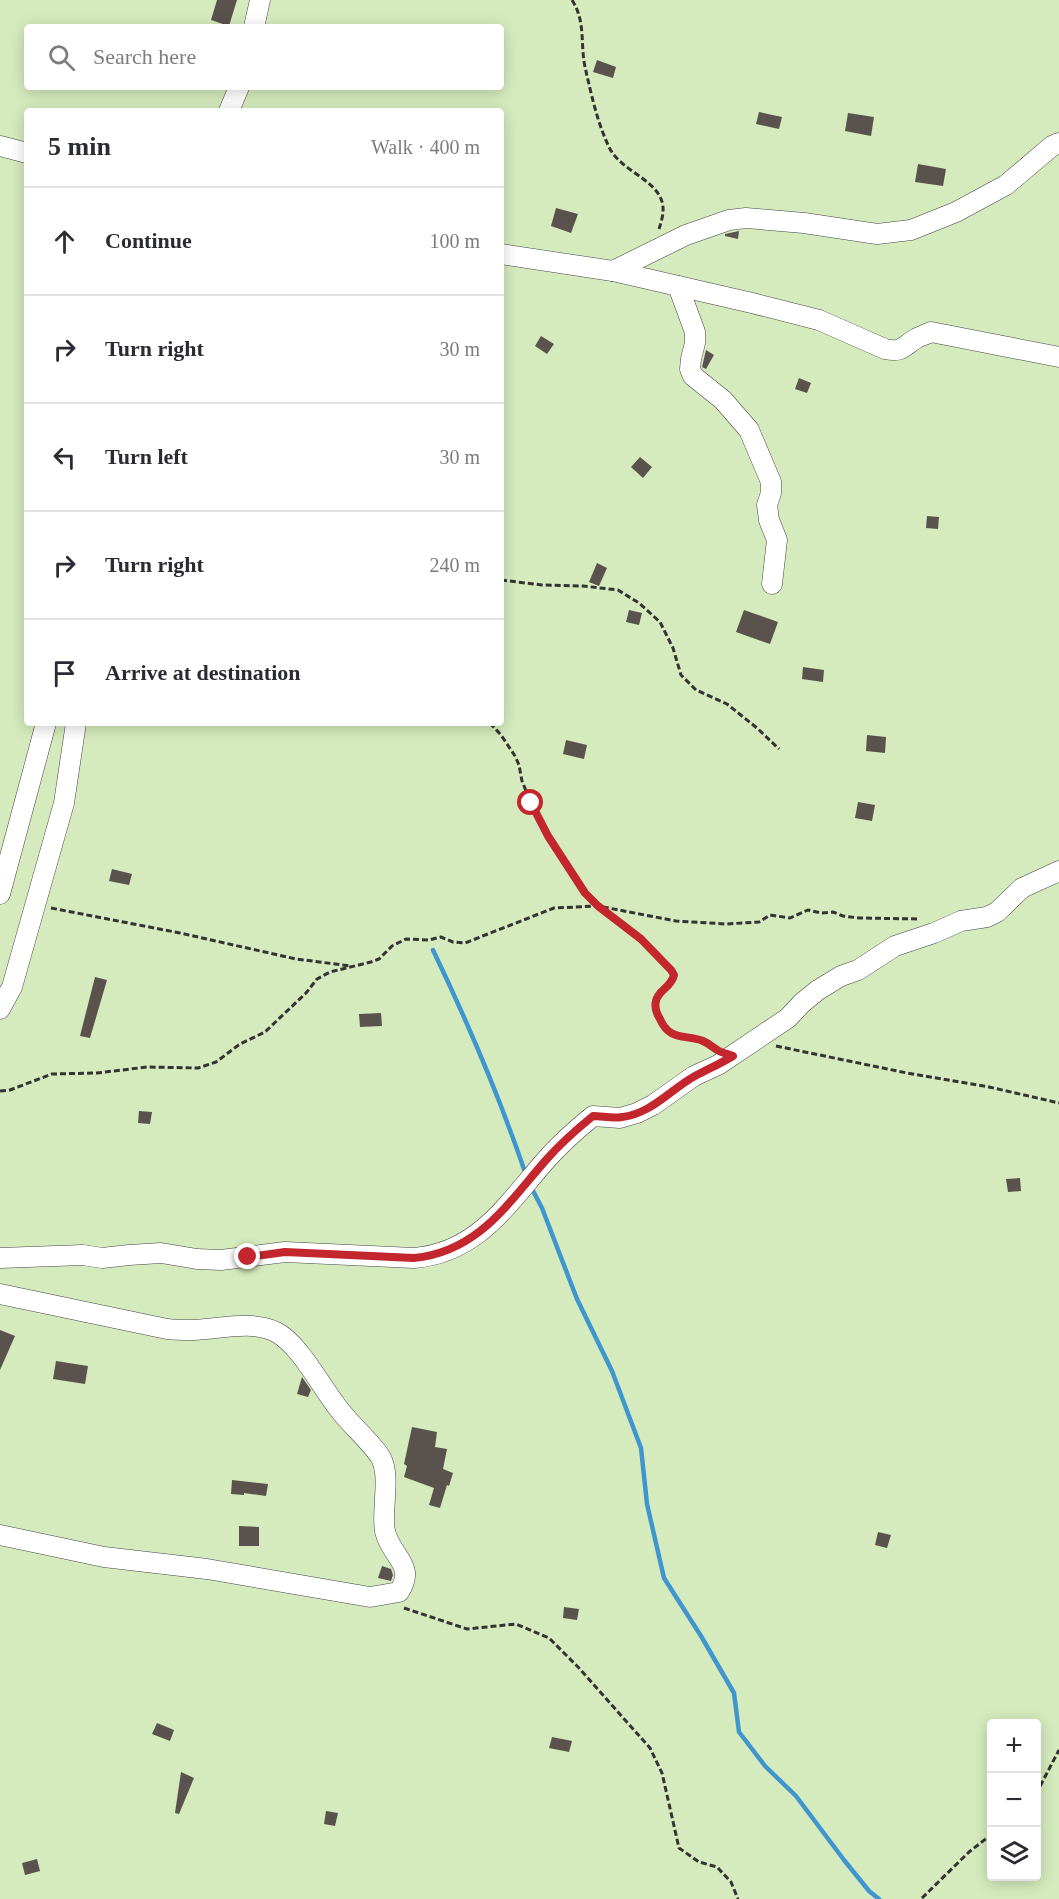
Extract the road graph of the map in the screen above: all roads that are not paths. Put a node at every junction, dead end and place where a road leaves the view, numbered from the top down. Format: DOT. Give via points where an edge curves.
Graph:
graph roads {
  1 [pos="260,0"];
  2 [pos="255,24"];
  3 [pos="238,90"];
  4 [pos="231,108"];
  5 [pos="1059,143"];
  6 [pos="0,146"];
  7 [pos="24,152"];
  8 [pos="504,254"];
  9 [pos="613,271"];
  10 [pos="678,286"];
  11 [pos="1059,357"];
  12 [pos="772,584"];
  13 [pos="45,726"];
  14 [pos="76,726"];
  15 [pos="1059,871"];
  16 [pos="0,894"];
  17 [pos="0,1009"];
  18 [pos="0,1258"];
  19 [pos="0,1294"];
  20 [pos="0,1535"];
  1 -- 2 [label="street"];
  3 -- 4 [label="street"];
  5 -- 9 [label="street" via="1006,185 911,230 878,234 804,223 737,219 686,235"];
  6 -- 7 [label="street"];
  8 -- 9 [label="street"];
  9 -- 10 [label="street"];
  10 -- 11 [label="street" via="819,320 885,349 896,351 931,332"];
  10 -- 12 [label="street" via="695,333 690,369 693,376 723,400 749,430 771,482 767,506 777,540"];
  13 -- 16 [label="street"];
  14 -- 17 [label="street" via="64,803 12,987"];
  15 -- 18 [label="street" via="1022,888 987,917 962,921 895,946 834,981 733,1056 693,1076 637,1113 620,1118 593,1116 547,1159 487,1227 464,1243 433,1255 414,1258 285,1252 221,1260 161,1253 102,1258"];
  19 -- 20 [label="street" via="167,1329 261,1326 284,1337 381,1459 384,1528 406,1573 399,1593 370,1597 207,1569 104,1557"];
}
